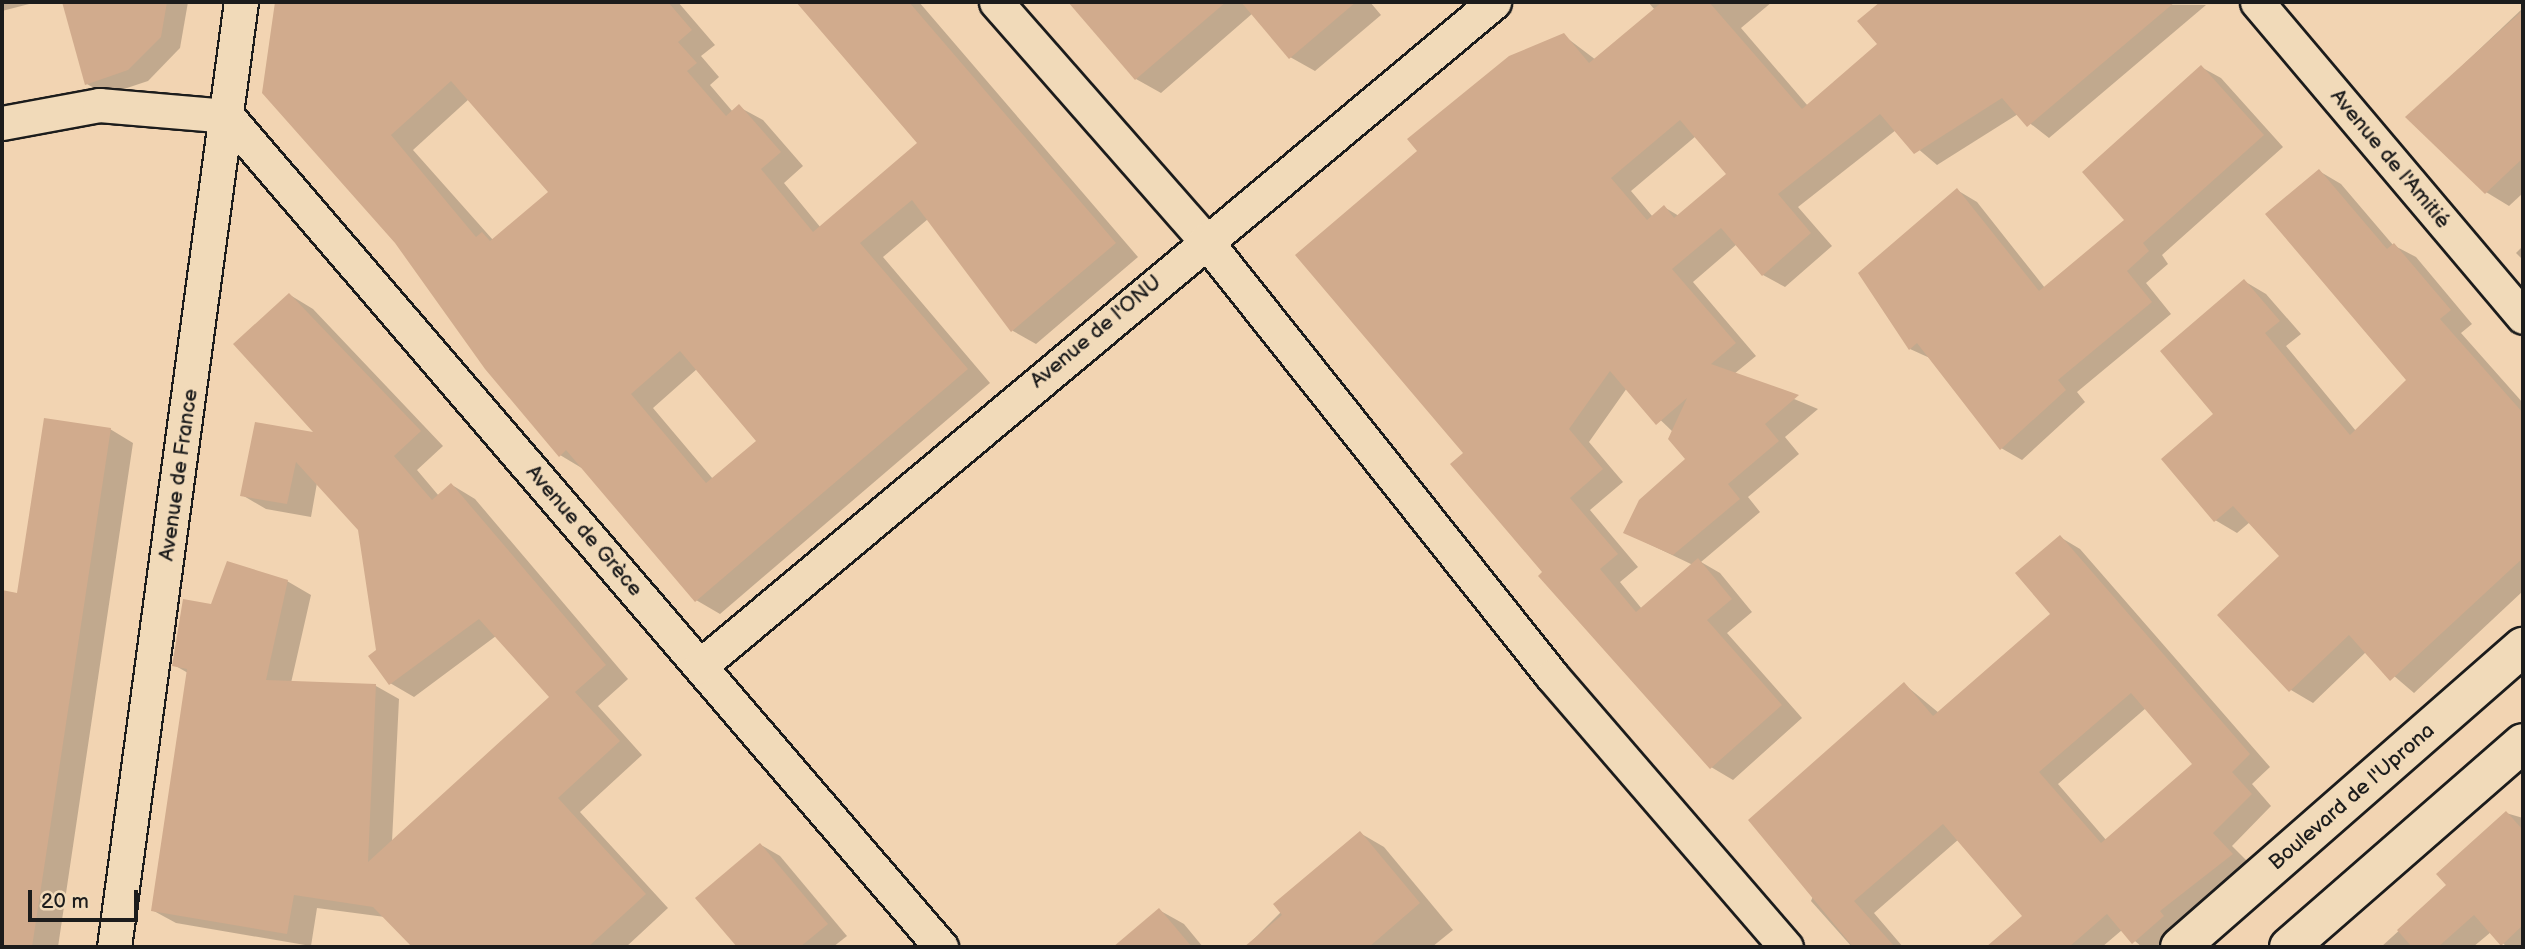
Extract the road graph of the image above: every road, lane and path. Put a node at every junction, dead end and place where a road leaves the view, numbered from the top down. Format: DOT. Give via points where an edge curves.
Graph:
graph roads {
  1 [pos="241,2"];
  2 [pos="996,2"];
  3 [pos="1494,2"];
  4 [pos="2257,2"];
  5 [pos="227,116"];
  6 [pos="2,123"];
  7 [pos="1205,240"];
  8 [pos="2523,317"];
  9 [pos="2523,647"];
  10 [pos="700,666"];
  11 [pos="2523,743"];
  12 [pos="114,947"];
  13 [pos="941,947"];
  14 [pos="1786,947"];
  15 [pos="2180,947"];
  16 [pos="2289,947"];
  1 -- 5 [label="street, Avenue de France"];
  2 -- 7 [label="street"];
  3 -- 7 [label="street, Avenue de l'ONU"];
  4 -- 8 [label="street, Avenue de l'Amitié"];
  5 -- 6 [label="street" via="99,105"];
  5 -- 10 [label="street, Avenue de Grèce"];
  5 -- 12 [label="street, Avenue de France"];
  7 -- 10 [label="street, Avenue de l'ONU"];
  7 -- 14 [label="street" via="1552,676"];
  9 -- 15 [label="street, Boulevard de l'Uprona"];
  10 -- 13 [label="street, Avenue de Grèce"];
  11 -- 16 [label="street"];
}
